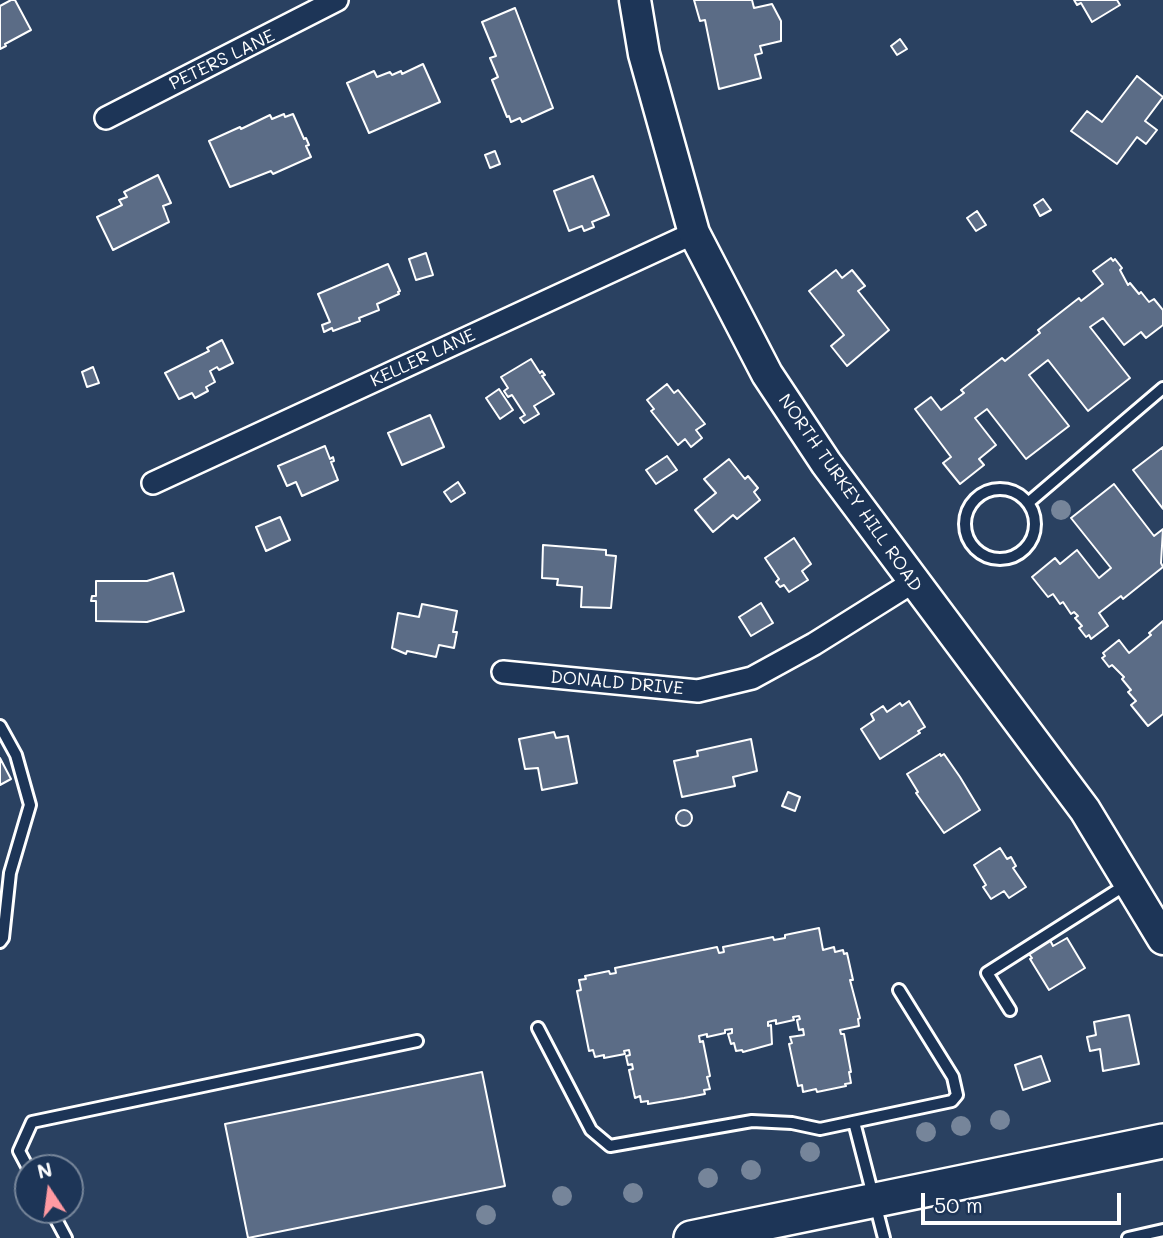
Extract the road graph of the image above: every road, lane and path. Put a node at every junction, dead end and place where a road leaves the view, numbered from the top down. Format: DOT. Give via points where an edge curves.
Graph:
graph roads {
  1 [pos="337,0"];
  2 [pos="635,0"];
  3 [pos="106,118"];
  4 [pos="694,233"];
  5 [pos="1163,388"];
  6 [pos="153,483"];
  7 [pos="1028,503"];
  8 [pos="913,582"];
  9 [pos="503,672"];
  10 [pos="0,726"];
  11 [pos="1130,882"];
  12 [pos="1163,939"];
  13 [pos="0,942"];
  14 [pos="899,990"];
  15 [pos="1010,1010"];
  16 [pos="538,1028"];
  17 [pos="417,1041"];
  18 [pos="854,1122"];
  19 [pos="1163,1141"];
  20 [pos="21,1154"];
  21 [pos="873,1200"];
  22 [pos="1163,1230"];
  23 [pos="691,1238"];
  24 [pos="884,1238"];
  25 [pos="1128,1238"];
  1 -- 3 [label="street, PETERS LANE"];
  2 -- 4 [label="street, NORTH TURKEY HILL ROAD" via="644,54"];
  4 -- 6 [label="street, KELLER LANE"];
  4 -- 8 [label="street, NORTH TURKEY HILL ROAD" via="781,397"];
  5 -- 7 [label="lane"];
  7 -- 7 [label="lane" via="1000,489 979,496 971,504 965,525 972,546 990,558 1021,552 1034,535"];
  8 -- 9 [label="street, DONALD DRIVE" via="752,678 698,691"];
  8 -- 11 [label="street, NORTH TURKEY HILL ROAD" via="1085,810"];
  10 -- 13 [label="lane" via="16,755 30,805 10,873"];
  11 -- 12 [label="street, NORTH TURKEY HILL ROAD"];
  11 -- 15 [label="lane" via="987,973"];
  14 -- 18 [label="lane" via="953,1077 957,1095 952,1101"];
  16 -- 18 [label="lane" via="591,1129 610,1146 752,1121 820,1129"];
  17 -- 20 [label="lane" via="32,1122"];
  18 -- 21 [label="lane"];
  19 -- 21 [label="main road"];
  21 -- 23 [label="main road"];
  21 -- 24 [label="lane"];
  22 -- 25 [label="lane"];
}
